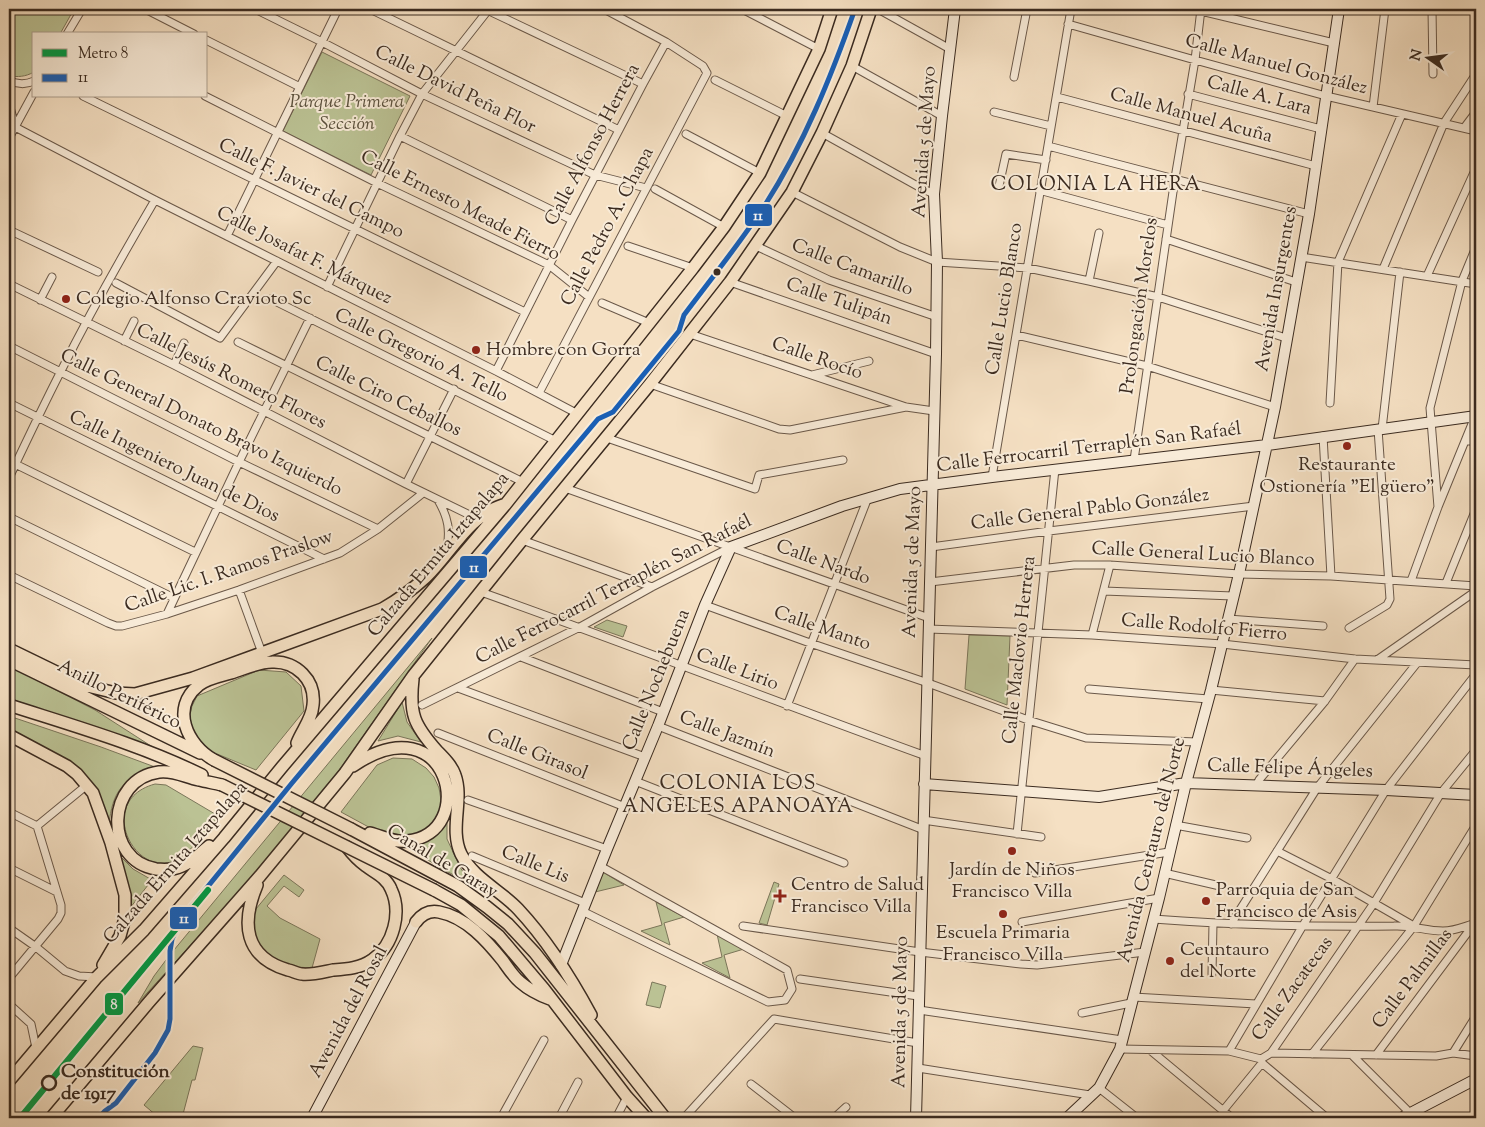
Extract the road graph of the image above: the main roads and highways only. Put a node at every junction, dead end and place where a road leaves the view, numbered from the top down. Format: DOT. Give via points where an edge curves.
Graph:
graph roads {
  1 [pos="832,9"];
  2 [pos="871,9"];
  3 [pos="505,505"];
  4 [pos="9,649"];
  5 [pos="9,660"];
  6 [pos="413,676"];
  7 [pos="9,705"];
  8 [pos="9,735"];
  9 [pos="292,756"];
  10 [pos="214,760"];
  11 [pos="345,772"];
  12 [pos="222,785"];
  13 [pos="351,829"];
  14 [pos="224,838"];
  15 [pos="346,845"];
  16 [pos="260,876"];
  17 [pos="416,922"];
  18 [pos="97,977"];
  19 [pos="553,1001"];
  20 [pos="596,1031"];
  21 [pos="9,1081"];
  22 [pos="51,1118"];
  23 [pos="646,1118"];
  24 [pos="666,1118"];
  1 -- 3 [label="main road, Calzada Ermita Iztapalapa" via="819,49 760,173 693,268"];
  2 -- 6 [label="main road" via="852,66 822,133 792,192 756,246 690,334"];
  3 -- 4 [label="main road" via="477,519 426,577 382,609 193,678 135,694 116,693 83,685"];
  3 -- 9 [label="main road, Calzada Ermita Iztapalapa"];
  5 -- 10 [label="main road, Anillo Periférico"];
  6 -- 11 [label="main road"];
  6 -- 20 [label="main road" via="411,702 415,722 455,775 459,796 456,824 460,851 472,871 510,901 528,921 561,965 594,1021"];
  7 -- 12 [label="main road, Anillo Periférico" via="178,763"];
  8 -- 18 [label="main road" via="67,766 93,793 125,895 125,918 120,936"];
  9 -- 10 [label="main road" via="310,718 313,689 308,679 293,666 276,662 262,663 209,680 195,689 186,707 185,725 198,748"];
  9 -- 14 [label="main road, Calzada Ermita Iztapalapa"];
  10 -- 13 [label="main road, Canal de Garay, bridge"];
  11 -- 13 [label="main road" via="378,752 404,748 432,760 446,782 444,813 436,826 420,838 396,841"];
  11 -- 16 [label="main road"];
  12 -- 14 [label="main road" via="173,772 152,773 140,778 127,790 118,814 125,848 138,862 151,868 183,866"];
  12 -- 15 [label="main road, Canal de Garay, bridge"];
  13 -- 20 [label="main road, Canal de Garay" via="438,875 487,907 535,953"];
  14 -- 18 [label="main road, Calzada Ermita Iztapalapa" via="144,930"];
  15 -- 16 [label="main road, bridge" via="361,862 383,878 393,893 396,907 387,945 378,956 355,967 302,974 274,965 257,952 249,930 250,904"];
  15 -- 19 [label="main road, Canal de Garay, bridge" via="461,905 499,936"];
  16 -- 22 [label="main road"];
  17 -- 19 [label="main road" via="431,912 458,918 482,937 518,981"];
  18 -- 21 [label="main road, Calzada Ermita Iztapalapa"];
  19 -- 23 [label="main road, Canal de Garay"];
  20 -- 24 [label="main road, Canal de Garay"];
}
